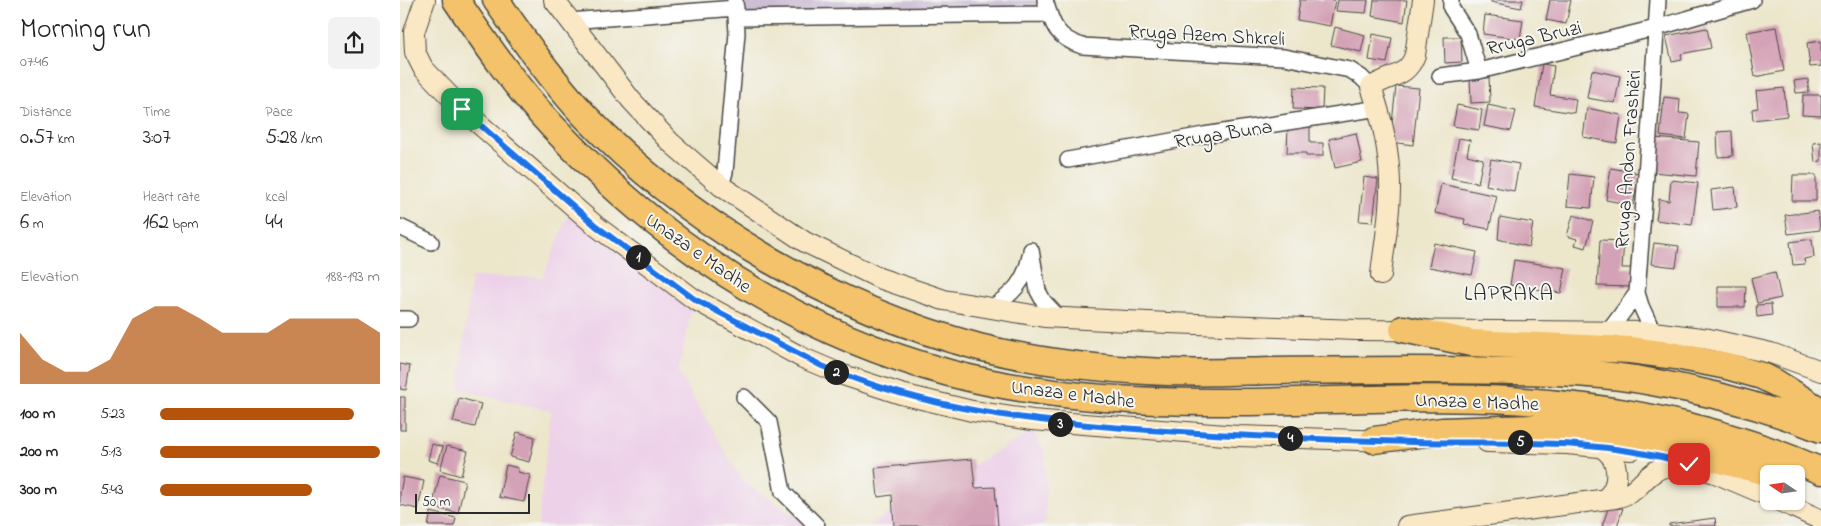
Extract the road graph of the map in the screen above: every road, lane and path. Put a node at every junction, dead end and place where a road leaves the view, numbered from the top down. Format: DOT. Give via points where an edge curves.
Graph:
graph roads {
  1 [pos="426,0"];
  2 [pos="496,0"];
  3 [pos="554,0"];
  4 [pos="1423,0"];
  5 [pos="1451,0"];
  6 [pos="1658,0"];
  7 [pos="1744,1"];
  8 [pos="460,7"];
  9 [pos="1047,7"];
  10 [pos="736,8"];
  11 [pos="569,21"];
  12 [pos="1656,28"];
  13 [pos="1479,70"];
  14 [pos="1440,76"];
  15 [pos="1371,87"];
  16 [pos="1379,108"];
  17 [pos="1068,160"];
  18 [pos="721,186"];
  19 [pos="400,227"];
  20 [pos="430,242"];
  21 [pos="1381,275"];
  22 [pos="1637,293"];
  23 [pos="991,308"];
  24 [pos="1059,318"];
  25 [pos="1403,329"];
  26 [pos="1609,331"];
  27 [pos="1653,332"];
  28 [pos="1821,372"];
  29 [pos="1609,376"];
  30 [pos="744,397"];
  31 [pos="1821,411"];
  32 [pos="1821,415"];
  33 [pos="1821,429"];
  34 [pos="1374,440"];
  35 [pos="1598,446"];
  36 [pos="1689,464"];
  37 [pos="1760,471"];
  38 [pos="1808,478"];
  39 [pos="1760,492"];
  40 [pos="1610,499"];
  41 [pos="1797,510"];
  42 [pos="1817,521"];
  43 [pos="817,526"];
  44 [pos="1407,526"];
  1 -- 34 [label="main road" via="414,32 415,52 423,68 462,109 596,226 694,299 810,361 900,394 972,411 1032,420 1238,436"];
  2 -- 29 [label="highway, Unaza e Madhe" via="547,71 587,118 647,173 706,220 820,287 880,314 949,338 1044,361 1148,371 1447,369"];
  3 -- 11 [label="main road"];
  4 -- 15 [label="main road" via="1412,64 1401,75 1381,80"];
  5 -- 13 [label="street" via="1451,8 1468,34"];
  6 -- 12 [label="street, Rruga Andon Frashëri"];
  7 -- 12 [label="street, Rruga Bruzi"];
  8 -- 38 [label="highway, Unaza e Madhe" via="550,124 603,179 672,237 744,285 799,315 875,349 976,380 1040,391 1145,401 1511,400 1599,409 1703,430 1738,441"];
  9 -- 10 [label="street"];
  9 -- 15 [label="street, Rruga Azem Shkreli" via="1057,32 1068,42 1082,46 1284,57 1350,70"];
  10 -- 11 [label="street"];
  10 -- 18 [label="street" via="725,172"];
  11 -- 18 [label="main road" via="631,100 670,142"];
  12 -- 13 [label="street, Rruga Bruzi"];
  12 -- 22 [label="street, Rruga Andon Frashëri"];
  13 -- 14 [label="street, Rruga Bruzi"];
  15 -- 16 [label="main road"];
  16 -- 17 [label="street, Rruga Buna"];
  16 -- 21 [label="main road" via="1388,151 1390,184"];
  18 -- 23 [label="main road" via="804,242 879,278 944,300"];
  19 -- 20 [label="street"];
  22 -- 26 [label="street"];
  22 -- 27 [label="street, Rruga Andon Frashëri"];
  23 -- 24 [label="main road"];
  23 -- 24 [label="street" via="1022,281 1032,250 1038,291"];
  24 -- 25 [label="main road"];
  25 -- 26 [label="main road"];
  25 -- 31 [label="highway" via="1471,343 1630,350 1727,366 1776,382"];
  26 -- 27 [label="main road"];
  27 -- 28 [label="main road" via="1709,339 1771,353"];
  29 -- 32 [label="highway" via="1652,373 1690,377 1728,384"];
  29 -- 33 [label="highway, Unaza e Madhe" via="1720,396"];
  30 -- 43 [label="street" via="769,422 783,492"];
  34 -- 35 [label="main road"];
  34 -- 37 [label="highway" via="1442,431 1562,427 1608,434"];
  35 -- 36 [label="main road"];
  35 -- 40 [label="main road" via="1613,457 1615,489"];
  36 -- 39 [label="main road"];
  36 -- 40 [label="main road" via="1660,468 1634,491"];
  40 -- 44 [label="main road"];
  41 -- 42 [label="main road"];
}
